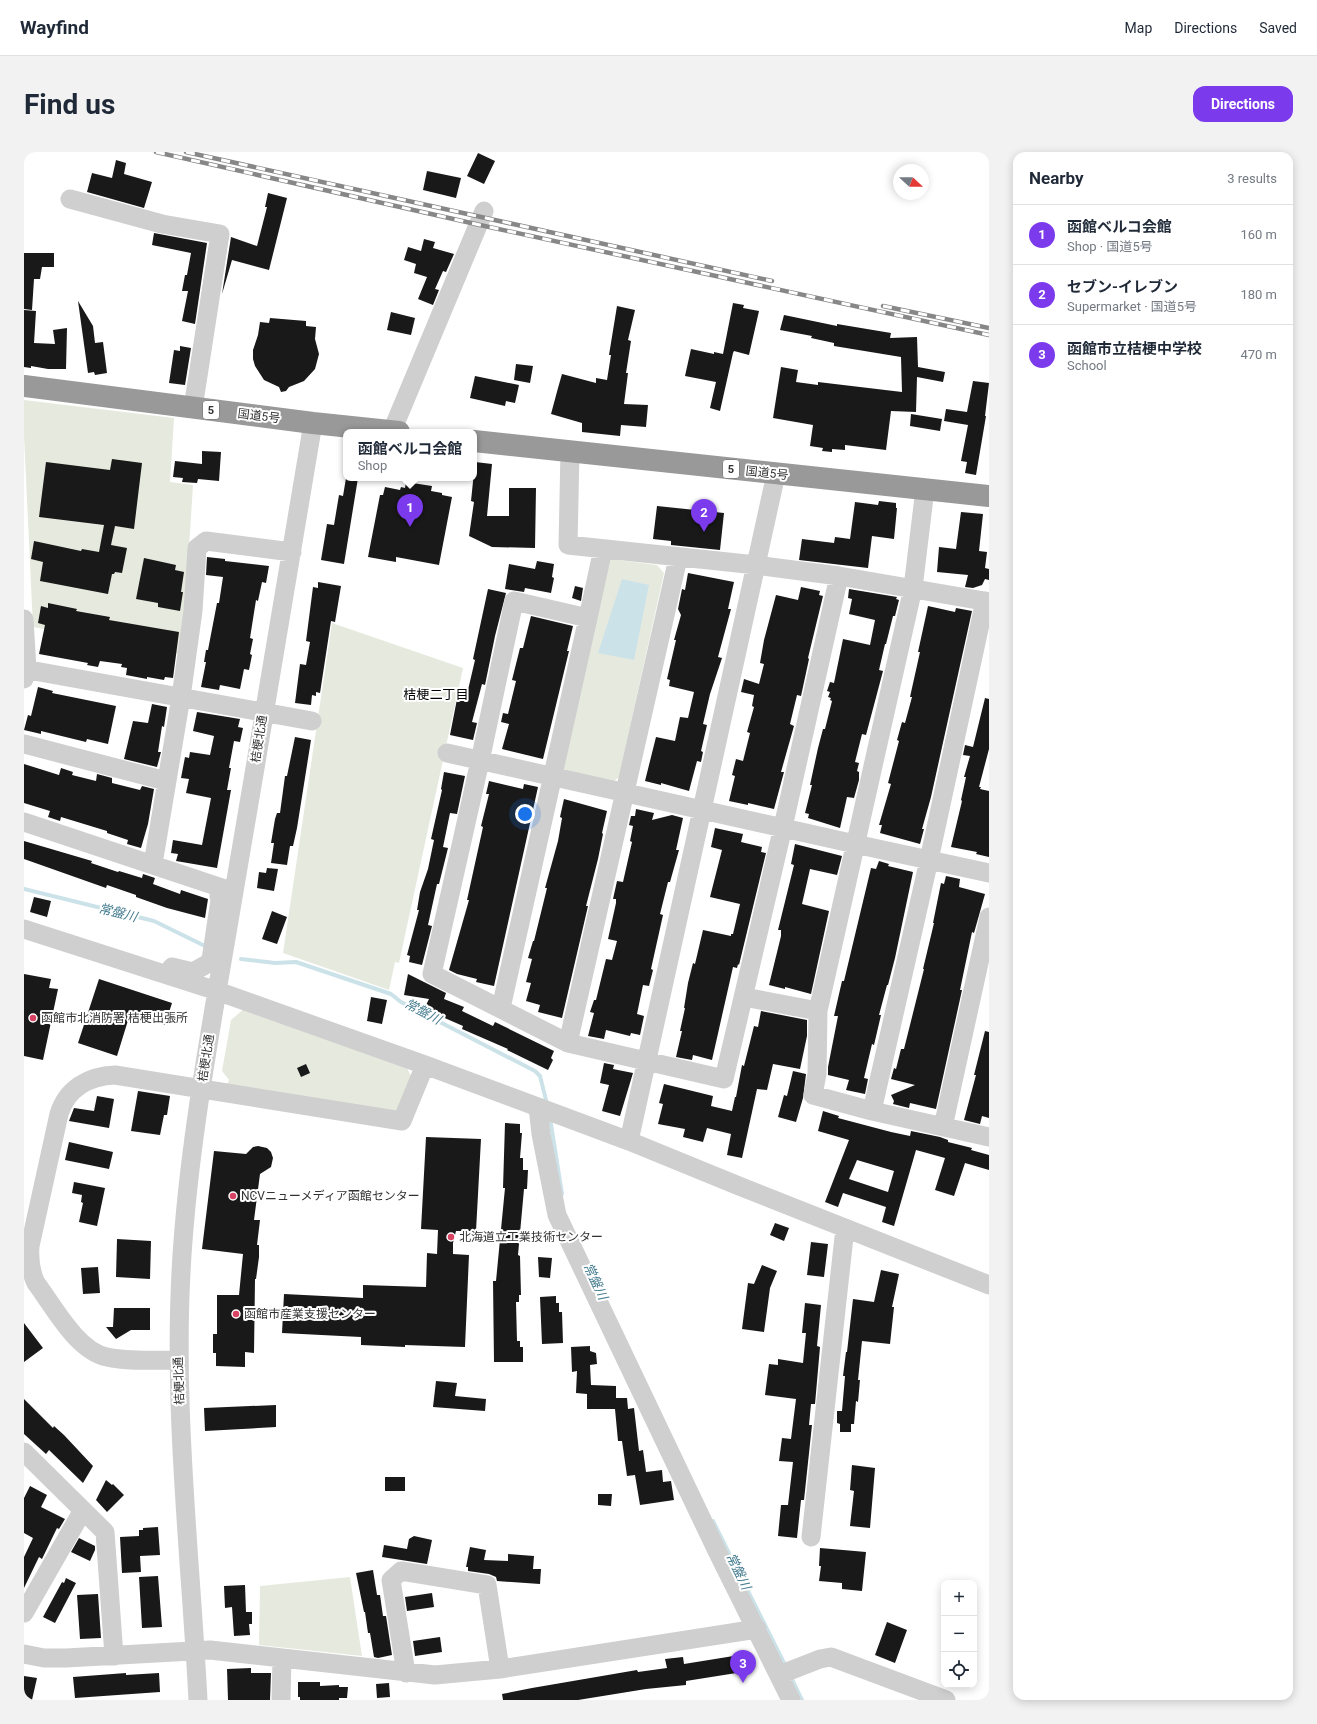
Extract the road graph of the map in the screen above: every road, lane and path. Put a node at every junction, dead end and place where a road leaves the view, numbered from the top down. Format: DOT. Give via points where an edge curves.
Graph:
graph roads {
  1 [pos="70,199"];
  2 [pos="484,211"];
  3 [pos="24,386"];
  4 [pos="193,408"];
  5 [pos="313,423"];
  6 [pos="368,429"];
  7 [pos="397,429"];
  8 [pos="477,441"];
  9 [pos="570,451"];
  10 [pos="776,474"];
  11 [pos="926,489"];
  12 [pos="989,496"];
  13 [pos="603,549"];
  14 [pos="292,552"];
  15 [pos="678,558"];
  16 [pos="756,565"];
  17 [pos="839,576"];
  18 [pos="913,588"];
  19 [pos="987,601"];
  20 [pos="588,618"];
  21 [pos="24,619"];
  22 [pos="25,672"];
  23 [pos="181,697"];
  24 [pos="263,712"];
  25 [pos="312,721"];
  26 [pos="24,744"];
  27 [pos="448,753"];
  28 [pos="480,761"];
  29 [pos="552,776"];
  30 [pos="166,781"];
  31 [pos="625,793"];
  32 [pos="702,810"];
  33 [pos="24,822"];
  34 [pos="783,827"];
  35 [pos="855,844"];
  36 [pos="929,860"];
  37 [pos="153,864"];
  38 [pos="989,872"];
  39 [pos="226,894"];
  40 [pos="989,917"];
  41 [pos="24,920"];
  42 [pos="24,929"];
  43 [pos="217,991"];
  44 [pos="744,997"];
  45 [pos="501,1008"];
  46 [pos="818,1011"];
  47 [pos="568,1043"];
  48 [pos="647,1061"];
  49 [pos="425,1065"];
  50 [pos="201,1090"];
  51 [pos="547,1110"];
  52 [pos="872,1110"];
  53 [pos="943,1127"];
  54 [pos="989,1137"];
  55 [pos="629,1140"];
  56 [pos="845,1228"];
  57 [pos="989,1285"];
  58 [pos="179,1360"];
  59 [pos="26,1461"];
  60 [pos="83,1510"];
  61 [pos="811,1537"];
  62 [pos="24,1614"];
  63 [pos="757,1629"];
  64 [pos="195,1650"];
  65 [pos="24,1654"];
  66 [pos="114,1656"];
  67 [pos="282,1658"];
  68 [pos="500,1669"];
  69 [pos="785,1672"];
  70 [pos="406,1673"];
  71 [pos="198,1700"];
  72 [pos="281,1700"];
  73 [pos="791,1700"];
  74 [pos="946,1700"];
  1 -- 4 [label="street" via="162,224 220,234"];
  2 -- 7 [label="street"];
  3 -- 4 [label="highway, 国道5号 / 5"];
  4 -- 5 [label="highway, 国道5号 / 5"];
  5 -- 6 [label="highway, 国道5号 / 5"];
  5 -- 14 [label="street, 桔梗北通"];
  8 -- 9 [label="highway, 国道5号 / 5"];
  9 -- 10 [label="highway, 国道5号 / 5"];
  9 -- 13 [label="street" via="568,545"];
  10 -- 11 [label="highway, 国道5号 / 5"];
  10 -- 16 [label="street"];
  11 -- 12 [label="highway, 国道5号 / 5"];
  11 -- 18 [label="street"];
  13 -- 15 [label="street"];
  13 -- 20 [label="street"];
  14 -- 23 [label="street" via="206,541 197,548 193,611"];
  14 -- 24 [label="street, 桔梗北通"];
  15 -- 16 [label="street"];
  15 -- 31 [label="street"];
  16 -- 17 [label="street"];
  16 -- 32 [label="street"];
  17 -- 18 [label="street"];
  17 -- 34 [label="street"];
  18 -- 19 [label="street"];
  18 -- 35 [label="street"];
  19 -- 36 [label="street"];
  20 -- 28 [label="street" via="514,601"];
  20 -- 29 [label="street"];
  21 -- 22 [label="street"];
  22 -- 23 [label="street"];
  23 -- 24 [label="street"];
  23 -- 30 [label="street"];
  24 -- 25 [label="street"];
  24 -- 39 [label="street, 桔梗北通"];
  26 -- 30 [label="street"];
  27 -- 28 [label="street"];
  28 -- 29 [label="street"];
  28 -- 45 [label="street" via="432,974"];
  29 -- 31 [label="street"];
  29 -- 45 [label="street"];
  30 -- 37 [label="street"];
  31 -- 32 [label="street"];
  31 -- 47 [label="street"];
  32 -- 34 [label="street"];
  32 -- 48 [label="street"];
  33 -- 37 [label="street"];
  34 -- 35 [label="street"];
  34 -- 44 [label="street"];
  35 -- 36 [label="street"];
  35 -- 46 [label="street"];
  36 -- 38 [label="street"];
  36 -- 52 [label="street"];
  37 -- 39 [label="street"];
  39 -- 41 [label="street" via="220,900 211,960 193,972"];
  39 -- 43 [label="street, 桔梗北通"];
  40 -- 53 [label="street"];
  42 -- 43 [label="street"];
  43 -- 49 [label="street"];
  43 -- 50 [label="street, 桔梗北通"];
  44 -- 46 [label="street"];
  44 -- 48 [label="street" via="724,1079"];
  45 -- 47 [label="street"];
  46 -- 52 [label="street" via="817,1074 813,1095"];
  47 -- 48 [label="street"];
  48 -- 55 [label="street"];
  49 -- 50 [label="street" via="402,1122"];
  49 -- 51 [label="street"];
  50 -- 58 [label="street, 桔梗北通" via="183,1243"];
  50 -- 58 [label="street" via="115,1075 91,1079 76,1088 61,1107 29,1252 30,1267 36,1283 87,1348 99,1355 114,1358"];
  51 -- 55 [label="street"];
  51 -- 63 [label="street" via="541,1134 557,1215 717,1551"];
  52 -- 53 [label="street"];
  53 -- 54 [label="street"];
  55 -- 56 [label="street"];
  56 -- 57 [label="street"];
  56 -- 61 [label="street"];
  58 -- 64 [label="street, 桔梗北通"];
  59 -- 60 [label="street"];
  60 -- 62 [label="street"];
  60 -- 66 [label="street" via="105,1532"];
  63 -- 68 [label="street"];
  63 -- 69 [label="street"];
  64 -- 66 [label="street"];
  64 -- 67 [label="street"];
  64 -- 71 [label="street, 桔梗北通"];
  65 -- 66 [label="street" via="44,1658"];
  67 -- 70 [label="street"];
  67 -- 72 [label="street"];
  68 -- 70 [label="street" via="435,1675"];
  68 -- 70 [label="street" via="487,1585 401,1571 391,1580"];
  69 -- 73 [label="street"];
  69 -- 74 [label="street" via="831,1657"];
}
